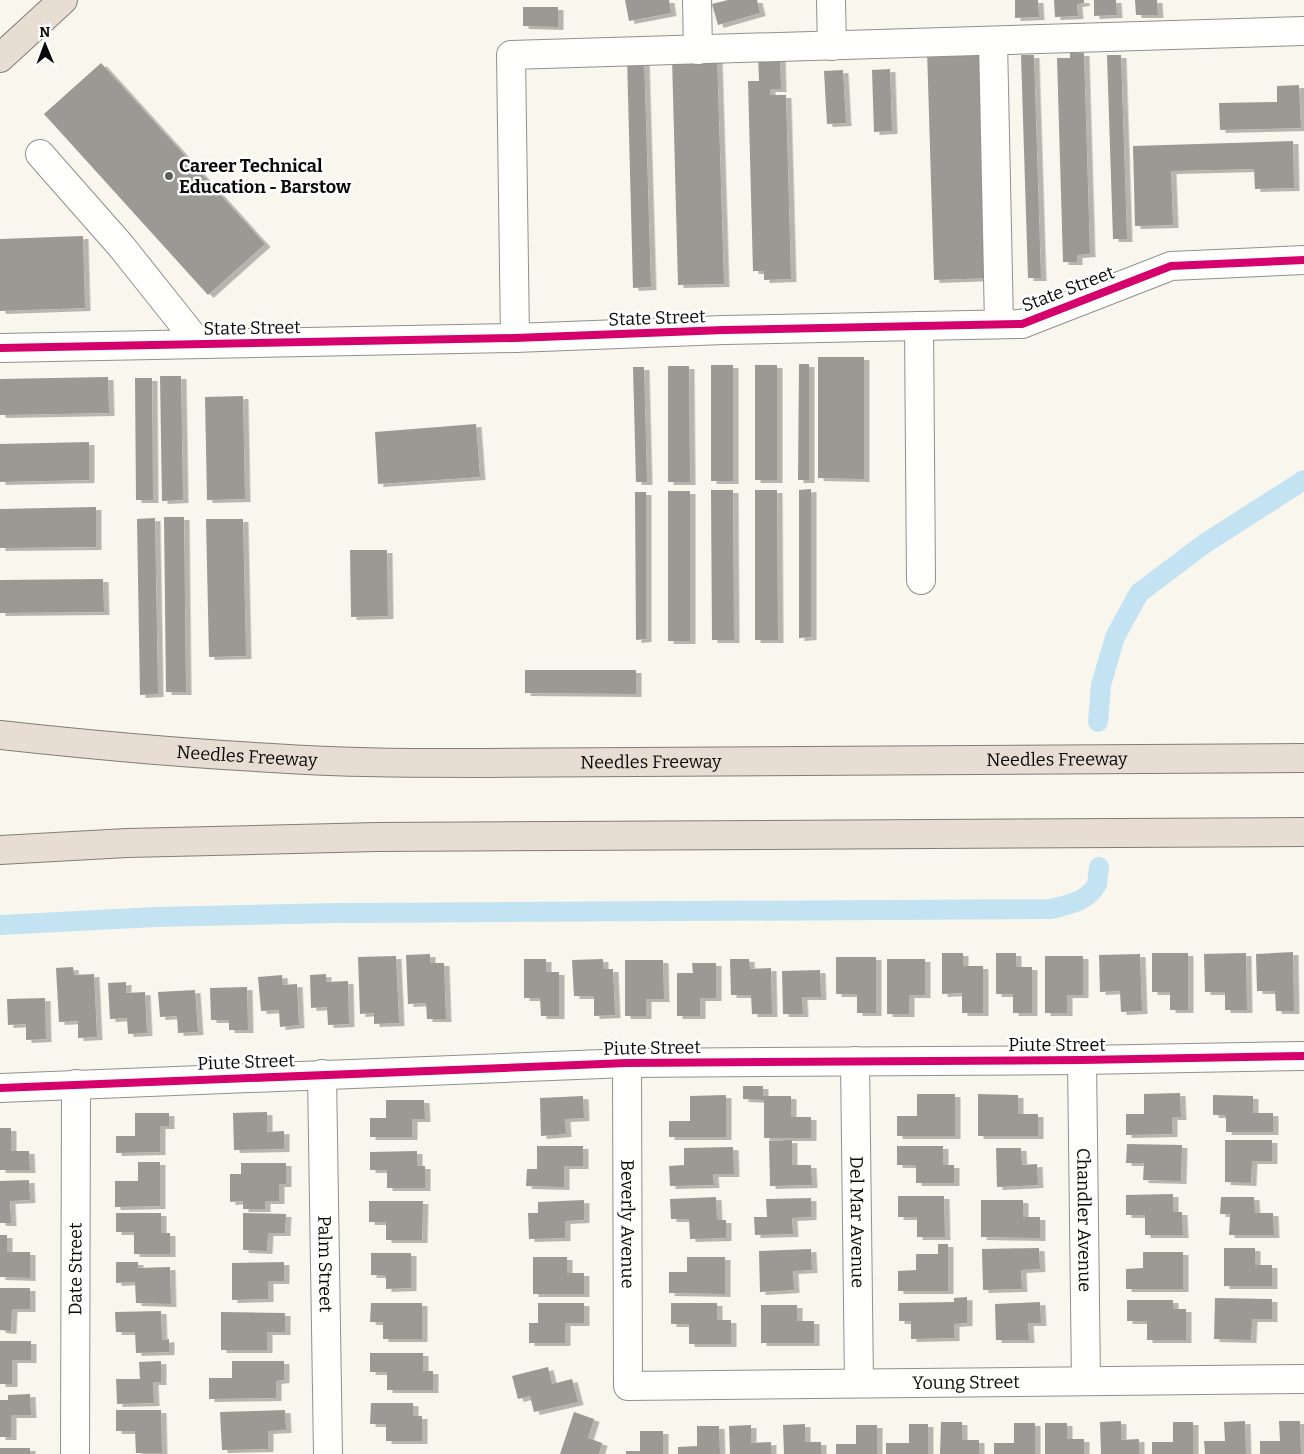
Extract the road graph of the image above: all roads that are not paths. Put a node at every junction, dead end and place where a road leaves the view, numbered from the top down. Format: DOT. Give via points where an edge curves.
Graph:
graph roads {
  1 [pos="63,0"];
  2 [pos="697,0"];
  3 [pos="832,0"];
  4 [pos="1304,31"];
  5 [pos="993,41"];
  6 [pos="832,46"];
  7 [pos="698,50"];
  8 [pos="0,58"];
  9 [pos="40,154"];
  10 [pos="1304,260"];
  11 [pos="999,324"];
  12 [pos="919,326"];
  13 [pos="515,338"];
  14 [pos="199,344"];
  15 [pos="0,348"];
  16 [pos="921,580"];
  17 [pos="0,735"];
  18 [pos="1304,758"];
  19 [pos="1304,832"];
  20 [pos="0,850"];
  21 [pos="1304,1056"];
  22 [pos="1082,1060"];
  23 [pos="854,1061"];
  24 [pos="627,1063"];
  25 [pos="322,1074"];
  26 [pos="76,1084"];
  27 [pos="0,1088"];
  28 [pos="1304,1379"];
  29 [pos="1086,1381"];
  30 [pos="859,1383"];
  31 [pos="628,1386"];
  32 [pos="75,1454"];
  33 [pos="328,1454"];
  1 -- 8 [label="highway"];
  2 -- 7 [label="street"];
  3 -- 6 [label="street"];
  4 -- 5 [label="street"];
  5 -- 6 [label="street"];
  5 -- 11 [label="street"];
  6 -- 7 [label="street"];
  7 -- 13 [label="street" via="511,55"];
  9 -- 14 [label="street" via="121,246"];
  10 -- 11 [label="street, State Street" via="1172,266 1022,324"];
  11 -- 12 [label="street, State Street"];
  12 -- 13 [label="street, State Street"];
  12 -- 16 [label="street"];
  13 -- 14 [label="street, State Street"];
  14 -- 15 [label="street, State Street"];
  17 -- 18 [label="highway, Needles Freeway" via="273,759 488,764"];
  19 -- 20 [label="highway" via="377,837 127,843"];
  21 -- 22 [label="street, Piute Street"];
  22 -- 23 [label="street, Piute Street"];
  22 -- 29 [label="street, Chandler Avenue"];
  23 -- 24 [label="street, Piute Street"];
  23 -- 30 [label="street, Del Mar Avenue"];
  24 -- 25 [label="street, Piute Street"];
  24 -- 31 [label="street, Beverly Avenue"];
  25 -- 26 [label="street, Piute Street"];
  25 -- 33 [label="street, Palm Street"];
  26 -- 27 [label="street, Piute Street"];
  26 -- 32 [label="street, Date Street"];
  28 -- 29 [label="street, Young Street"];
  29 -- 30 [label="street, Young Street"];
  30 -- 31 [label="street, Young Street"];
}
